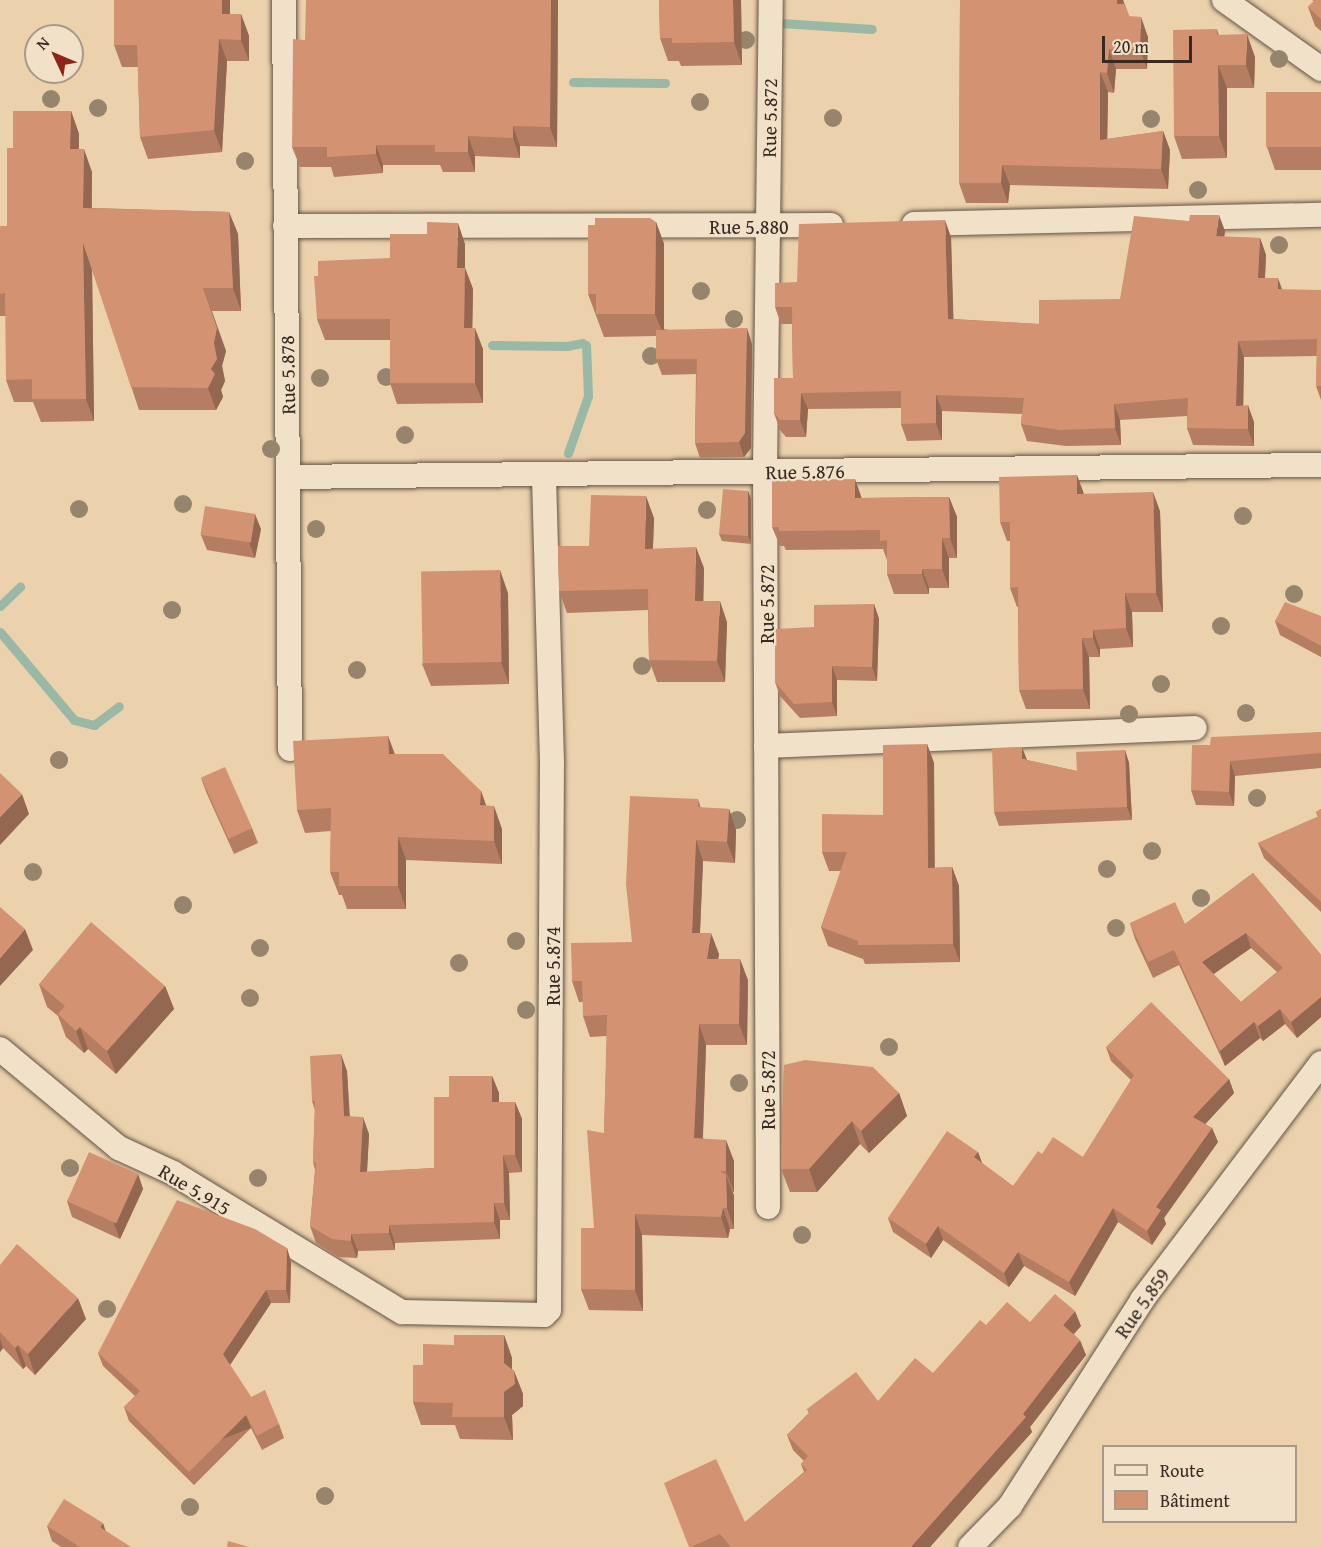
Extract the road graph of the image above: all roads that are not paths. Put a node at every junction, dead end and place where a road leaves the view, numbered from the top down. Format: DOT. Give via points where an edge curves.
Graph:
graph roads {
  1 [pos="284,0"];
  2 [pos="771,0"];
  3 [pos="1236,3"];
  4 [pos="1321,69"];
  5 [pos="1321,215"];
  6 [pos="887,224"];
  7 [pos="852,225"];
  8 [pos="285,226"];
  9 [pos="768,227"];
  10 [pos="1321,465"];
  11 [pos="765,471"];
  12 [pos="544,474"];
  13 [pos="290,477"];
  14 [pos="1196,728"];
  15 [pos="766,746"];
  16 [pos="290,749"];
  17 [pos="0,1049"];
  18 [pos="1321,1063"];
  19 [pos="768,1207"];
  20 [pos="402,1312"];
  21 [pos="970,1547"];
  1 -- 8 [label="street, Rue 5.878"];
  2 -- 9 [label="street, Rue 5.872"];
  3 -- 4 [label="street"];
  5 -- 6 [label="street"];
  7 -- 9 [label="street, Rue 5.880"];
  8 -- 9 [label="street, Rue 5.880"];
  8 -- 13 [label="street, Rue 5.878"];
  9 -- 11 [label="street, Rue 5.872"];
  10 -- 11 [label="street, Rue 5.876"];
  11 -- 12 [label="street, Rue 5.876"];
  11 -- 15 [label="street, Rue 5.872"];
  12 -- 13 [label="street, Rue 5.876"];
  12 -- 20 [label="street, Rue 5.874" via="552,763 552,1302 544,1315"];
  13 -- 16 [label="street, Rue 5.878"];
  14 -- 15 [label="street"];
  15 -- 19 [label="street, Rue 5.872"];
  17 -- 20 [label="street, Rue 5.915" via="118,1148 173,1173"];
  18 -- 21 [label="street, Rue 5.859" via="1142,1300 1010,1506"];
}
